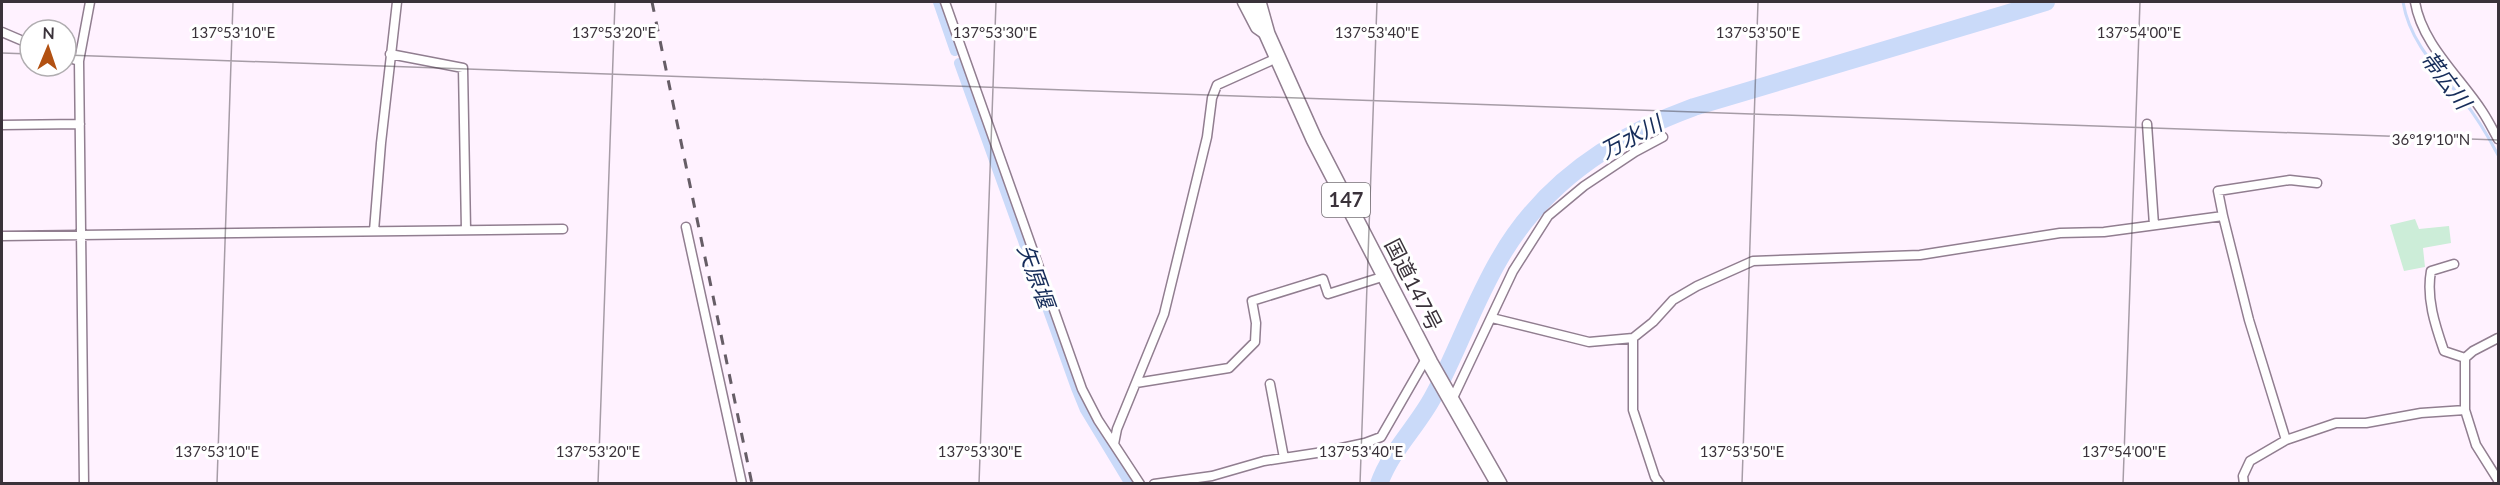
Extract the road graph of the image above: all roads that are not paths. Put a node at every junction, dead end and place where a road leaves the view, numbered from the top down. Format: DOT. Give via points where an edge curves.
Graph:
graph roads {
  1 [pos="90,2"];
  2 [pos="397,2"];
  3 [pos="945,2"];
  4 [pos="1244,2"];
  5 [pos="1258,2"];
  6 [pos="2415,2"];
  7 [pos="2,32"];
  8 [pos="1267,34"];
  9 [pos="18,39"];
  10 [pos="390,54"];
  11 [pos="1276,58"];
  12 [pos="79,61"];
  13 [pos="80,124"];
  14 [pos="2147,124"];
  15 [pos="2,125"];
  16 [pos="1663,137"];
  17 [pos="2499,139"];
  18 [pos="2317,183"];
  19 [pos="2223,216"];
  20 [pos="2154,225"];
  21 [pos="686,227"];
  22 [pos="563,229"];
  23 [pos="466,230"];
  24 [pos="374,231"];
  25 [pos="2,236"];
  26 [pos="81,236"];
  27 [pos="2454,264"];
  28 [pos="1385,276"];
  29 [pos="1492,318"];
  30 [pos="1632,338"];
  31 [pos="2499,338"];
  32 [pos="2465,358"];
  33 [pos="1429,360"];
  34 [pos="1136,383"];
  35 [pos="1270,384"];
  36 [pos="1450,397"];
  37 [pos="2465,410"];
  38 [pos="2286,440"];
  39 [pos="1114,444"];
  40 [pos="1284,458"];
  41 [pos="2499,480"];
  42 [pos="84,483"];
  43 [pos="742,483"];
  44 [pos="1140,483"];
  45 [pos="1154,483"];
  46 [pos="1499,483"];
  47 [pos="1660,483"];
  48 [pos="2244,483"];
  1 -- 12 [label="street"];
  2 -- 10 [label="street"];
  3 -- 39 [label="street" via="1082,389"];
  4 -- 8 [label="street" via="1257,27"];
  5 -- 8 [label="highway, 国道147号 / 147"];
  6 -- 17 [label="street" via="2432,44"];
  7 -- 9 [label="street"];
  8 -- 11 [label="highway, 国道147号 / 147"];
  10 -- 23 [label="street" via="463,68"];
  10 -- 24 [label="street"];
  11 -- 28 [label="highway, 国道147号 / 147"];
  11 -- 34 [label="street" via="1218,85 1212,98 1207,136 1164,314"];
  12 -- 13 [label="street"];
  13 -- 15 [label="street"];
  13 -- 26 [label="street"];
  14 -- 20 [label="street"];
  16 -- 29 [label="street" via="1584,186 1548,216 1513,271"];
  18 -- 19 [label="street" via="2290,180 2218,191"];
  19 -- 20 [label="street"];
  19 -- 38 [label="street" via="2249,320"];
  20 -- 30 [label="street" via="2060,233 1920,255 1753,261 1672,300"];
  21 -- 43 [label="street"];
  22 -- 23 [label="street"];
  23 -- 24 [label="street"];
  24 -- 26 [label="street"];
  25 -- 26 [label="street"];
  26 -- 42 [label="street"];
  27 -- 32 [label="street" via="2431,271 2428,285 2434,325 2444,351"];
  28 -- 33 [label="highway, 国道147号 / 147"];
  28 -- 34 [label="street" via="1328,294 1323,279 1252,301 1255,342 1229,368"];
  29 -- 30 [label="street" via="1589,342"];
  29 -- 36 [label="street"];
  30 -- 47 [label="street" via="1633,410"];
  31 -- 32 [label="street"];
  32 -- 37 [label="street"];
  33 -- 36 [label="highway, 国道147号 / 147"];
  33 -- 40 [label="street" via="1381,437"];
  34 -- 39 [label="street"];
  35 -- 40 [label="street"];
  36 -- 46 [label="highway, 国道147号 / 147"];
  37 -- 38 [label="street" via="2366,423 2336,423"];
  37 -- 41 [label="street" via="2475,445"];
  38 -- 48 [label="street" via="2250,461"];
  39 -- 44 [label="street"];
  40 -- 45 [label="street" via="1212,476"];
}
